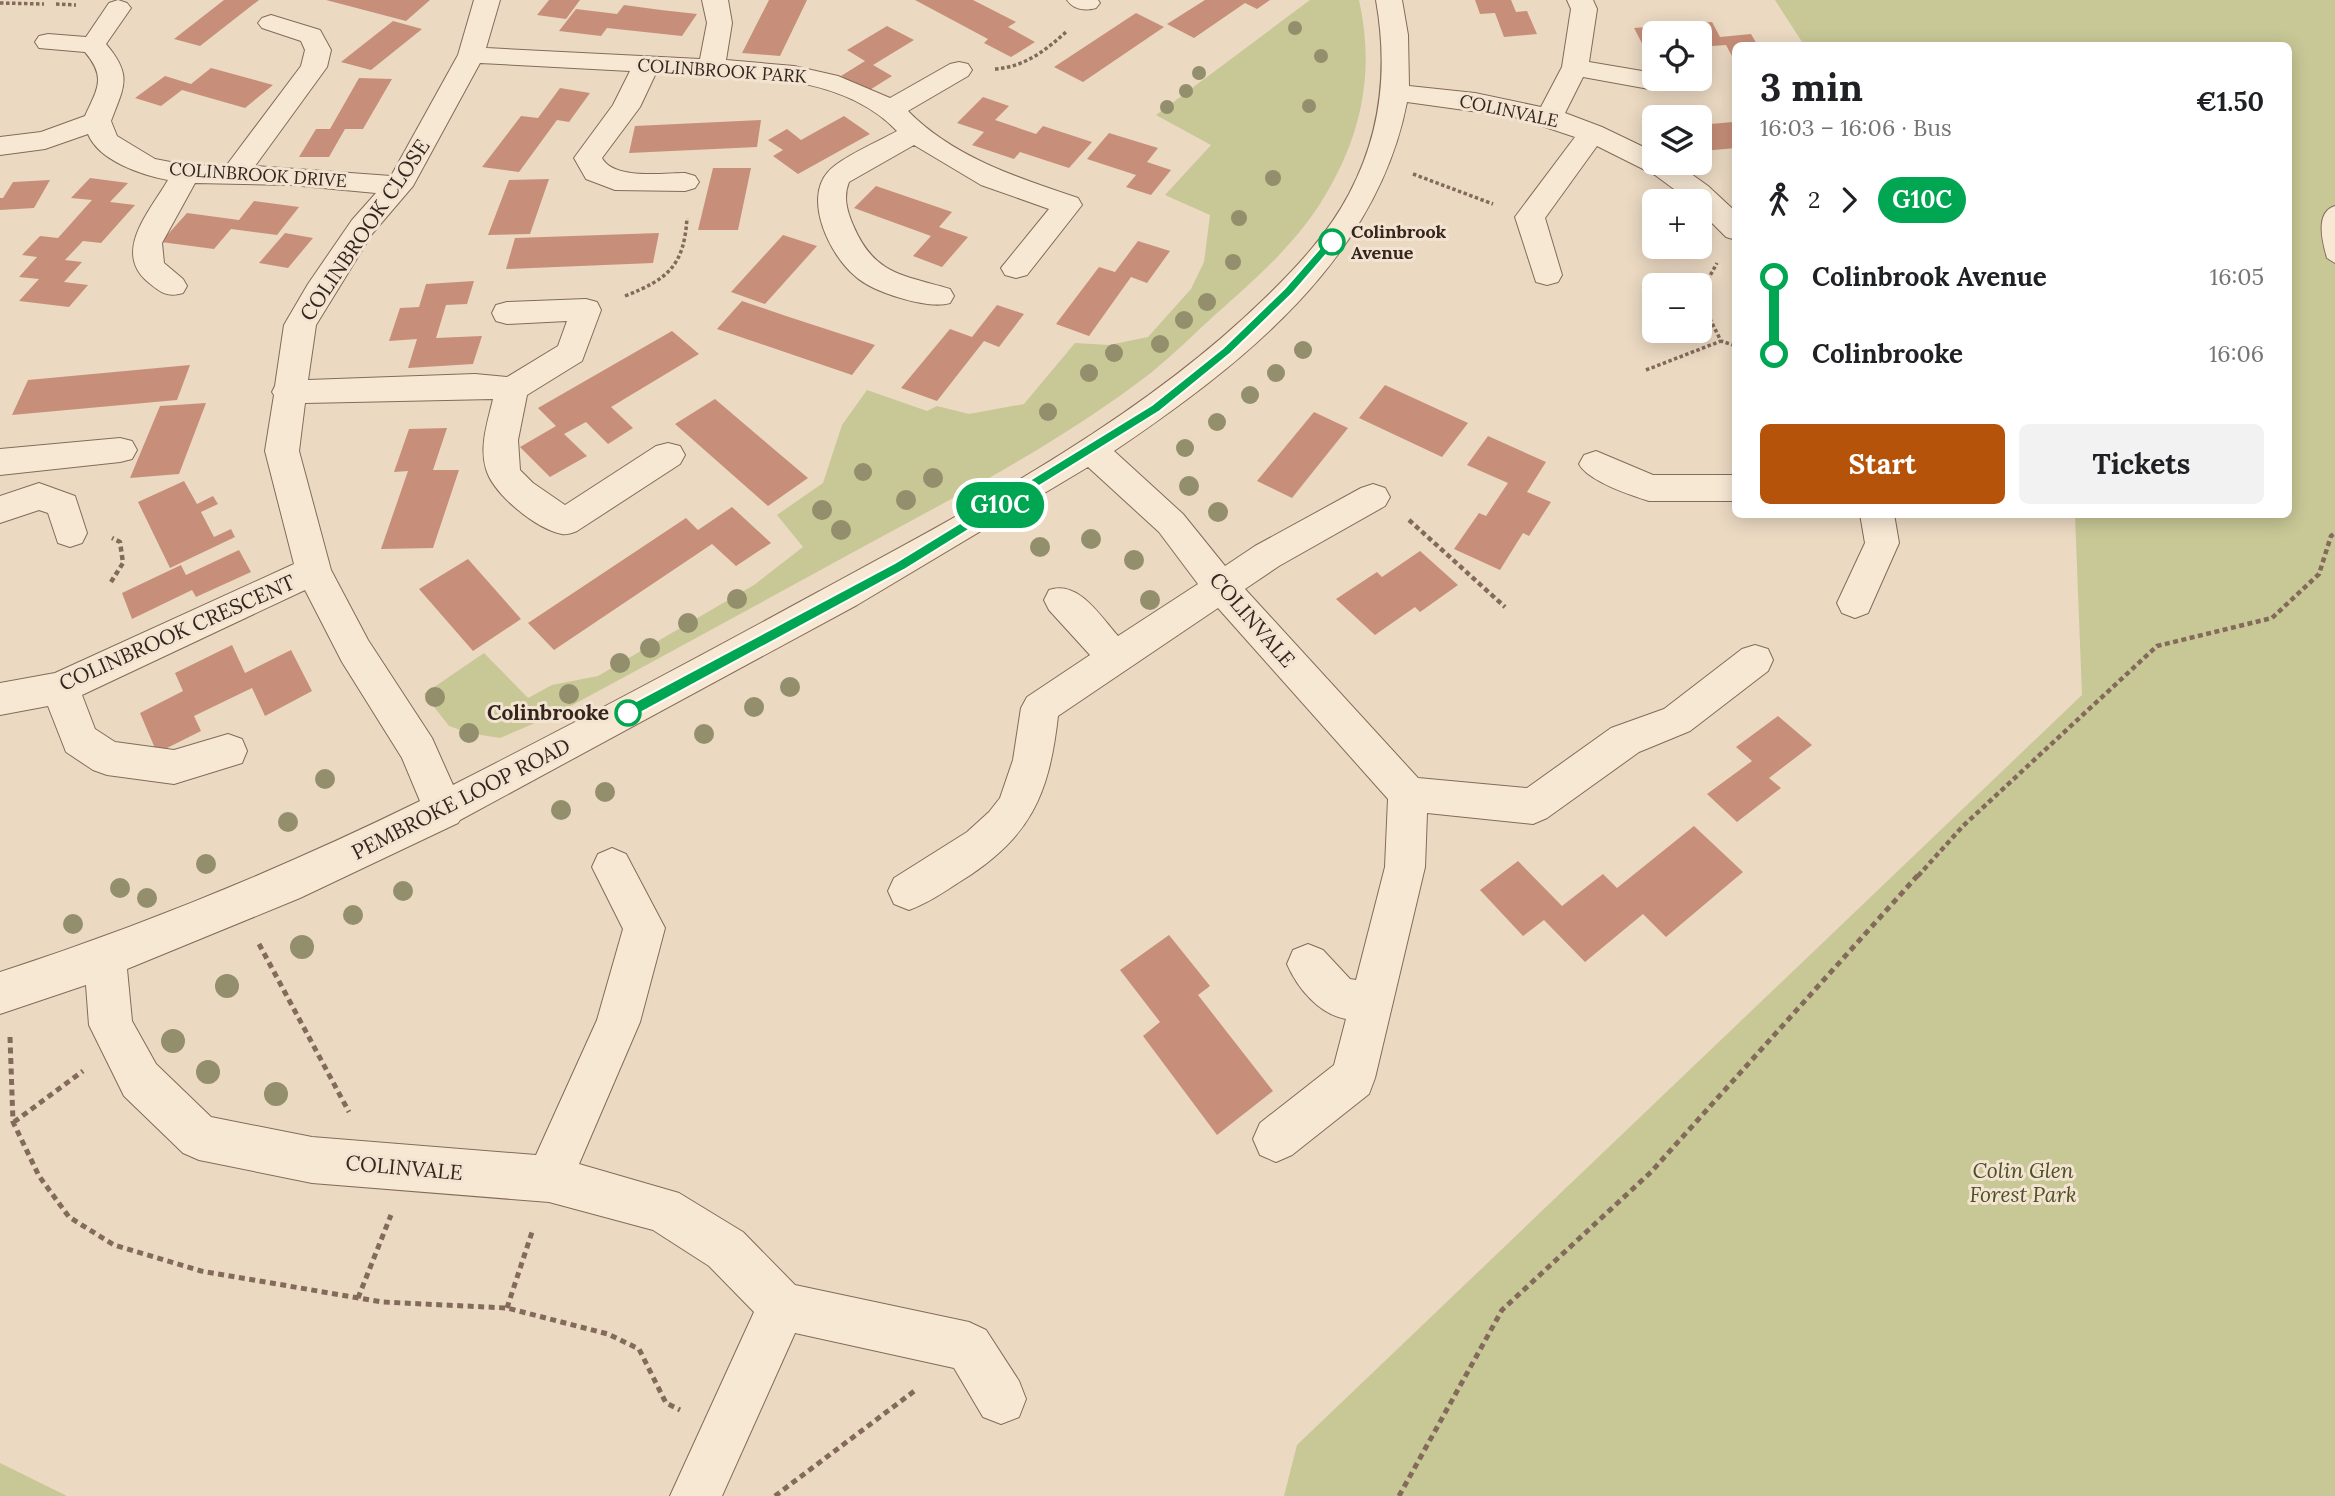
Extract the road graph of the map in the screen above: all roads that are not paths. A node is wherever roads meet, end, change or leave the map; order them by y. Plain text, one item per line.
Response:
1 (487, 0) edge
2 (715, 0) edge
3 (1389, 0) edge
4 (1580, 0) edge
5 (118, 8) dead end
6 (271, 23) dead end
7 (48, 43) dead end
8 (93, 45) junction
9 (471, 55) junction
10 (646, 65) junction
11 (1575, 66) junction
12 (712, 68) junction
13 (959, 70) road end
14 (1642, 80) edge
15 (1398, 93) junction
16 (891, 109) junction
17 (1549, 117) junction
18 (97, 121) junction
19 (914, 133) junction
20 (1592, 133) junction
21 (0, 146) edge
22 (1642, 157) edge
23 (235, 173) junction
24 (186, 174) junction
25 (1674, 175) edge
26 (685, 182) road end
27 (399, 186) junction
28 (2335, 211) edge
29 (1732, 226) edge
30 (2335, 258) edge
31 (1016, 268) dead end
32 (1547, 275) dead end
33 (173, 286) dead end
34 (939, 296) dead end
35 (507, 313) dead end
36 (512, 389) junction
37 (288, 392) junction
38 (120, 450) dead end
39 (1091, 450) junction
40 (668, 455) dead end
41 (61, 457) junction
42 (0, 462) edge
43 (1596, 464) dead end
44 (1732, 488) edge
45 (39, 496) junction
46 (1373, 497) road end
47 (0, 510) edge
48 (1878, 518) edge
49 (70, 533) dead end
50 (313, 571) junction
51 (1221, 587) junction
52 (1062, 600) dead end
53 (1855, 603) dead end
54 (1115, 657) junction
55 (1755, 660) dead end
56 (60, 688) junction
57 (0, 699) edge
58 (228, 751) dead end
59 (1408, 794) junction
60 (444, 811) junction
61 (612, 867) dead end
62 (909, 891) dead end
63 (105, 958) junction
64 (1308, 964) dead end
65 (4, 992) edge
66 (1372, 1004) junction
67 (1276, 1139) dead end
68 (550, 1179) junction
69 (782, 1306) junction
70 (1002, 1399) dead end
71 (696, 1496) edge

1 - 9 street, COLINBROOK CLOSE
2 - 12 street
3 - 15 street, PEMBROKE LOOP ROAD
4 - 11 street
5 - 8 street
6 - 23 street
7 - 8 street
8 - 18 street
9 - 10 street, COLINBROOK PARK
9 - 27 street, COLINBROOK CLOSE
10 - 12 street, COLINBROOK PARK
10 - 26 street
11 - 14 street
11 - 17 street
12 - 16 street, COLINBROOK PARK
13 - 16 street
15 - 17 street, COLINVALE
15 - 39 street, PEMBROKE LOOP ROAD
16 - 19 street, COLINBROOK PARK
17 - 20 street, COLINVALE
18 - 21 street
18 - 24 street, COLINBROOK DRIVE
19 - 31 street, COLINBROOK PARK
19 - 34 street
20 - 22 street, COLINVALE
20 - 32 street
23 - 24 street, COLINBROOK DRIVE
23 - 27 street, COLINBROOK DRIVE
24 - 33 street
25 - 29 street, COLINVALE
27 - 37 street, COLINBROOK CLOSE
28 - 30 lane
35 - 36 street
36 - 37 street
36 - 40 street
37 - 50 street, COLINBROOK CLOSE
38 - 41 street
39 - 51 street, COLINVALE
39 - 60 street, PEMBROKE LOOP ROAD
41 - 42 street
41 - 45 street
43 - 44 street
45 - 47 street
45 - 49 street
46 - 51 street
48 - 53 street
50 - 56 street, COLINBROOK CRESCENT
50 - 60 street, COLINBROOK CLOSE
51 - 54 street
51 - 59 street, COLINVALE
52 - 54 street
54 - 62 street
55 - 59 street
56 - 57 street, COLINBROOK CRESCENT
56 - 58 street
59 - 66 street
60 - 63 street, PEMBROKE LOOP ROAD
61 - 68 street
63 - 65 street, PEMBROKE LOOP ROAD
63 - 68 street, COLINVALE
64 - 66 street
66 - 67 street
68 - 69 street, COLINVALE
69 - 70 street
69 - 71 street

